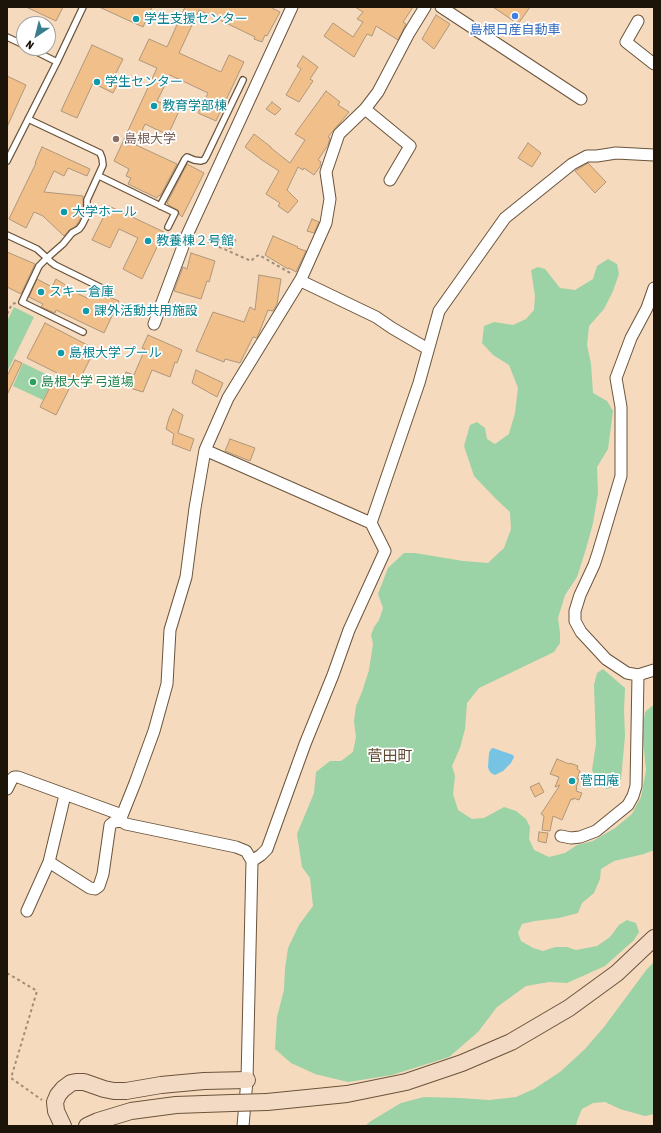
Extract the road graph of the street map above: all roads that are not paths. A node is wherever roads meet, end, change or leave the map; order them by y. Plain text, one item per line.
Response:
1 (83, 7) edge
2 (292, 7) edge
3 (425, 7) edge
4 (442, 7) edge
5 (638, 21) dead end
6 (45, 56) edge
7 (57, 62) junction
8 (654, 64) edge
9 (242, 80) dead end
10 (581, 99) dead end
11 (365, 110) junction
12 (28, 119) junction
13 (654, 155) edge
14 (7, 161) edge
15 (99, 176) junction
16 (390, 180) dead end
17 (160, 206) junction
18 (168, 227) dead end
19 (7, 235) edge
20 (47, 258) junction
21 (301, 280) junction
22 (654, 288) edge
23 (108, 291) dead end
24 (154, 324) dead end
25 (83, 332) dead end
26 (428, 349) junction
27 (205, 450) junction
28 (371, 523) junction
29 (654, 670) edge
30 (638, 675) junction
31 (7, 789) edge
32 (65, 795) junction
33 (121, 818) junction
34 (561, 836) dead end
35 (252, 861) junction
36 (49, 862) junction
37 (27, 911) dead end
38 (654, 938) edge
39 (247, 1080) junction
40 (63, 1126) edge
41 (87, 1126) edge
42 (243, 1126) edge

1 - 7 lane
2 - 24 street
3 - 11 street
4 - 10 street
5 - 8 street
6 - 7 lane
7 - 12 lane
9 - 17 lane
11 - 16 street
11 - 21 street
12 - 14 lane
12 - 15 lane
13 - 26 street
15 - 17 lane
15 - 20 lane
17 - 18 lane
19 - 20 lane
20 - 23 lane
20 - 25 lane
21 - 26 street
21 - 27 street
22 - 30 street
26 - 28 street
27 - 28 street
27 - 33 street
28 - 35 street
29 - 30 street
30 - 34 street
31 - 32 street
32 - 33 street
32 - 36 street
33 - 35 street
33 - 36 street
35 - 39 street
36 - 37 street
38 - 41 street, bridge
39 - 40 street
39 - 42 street

